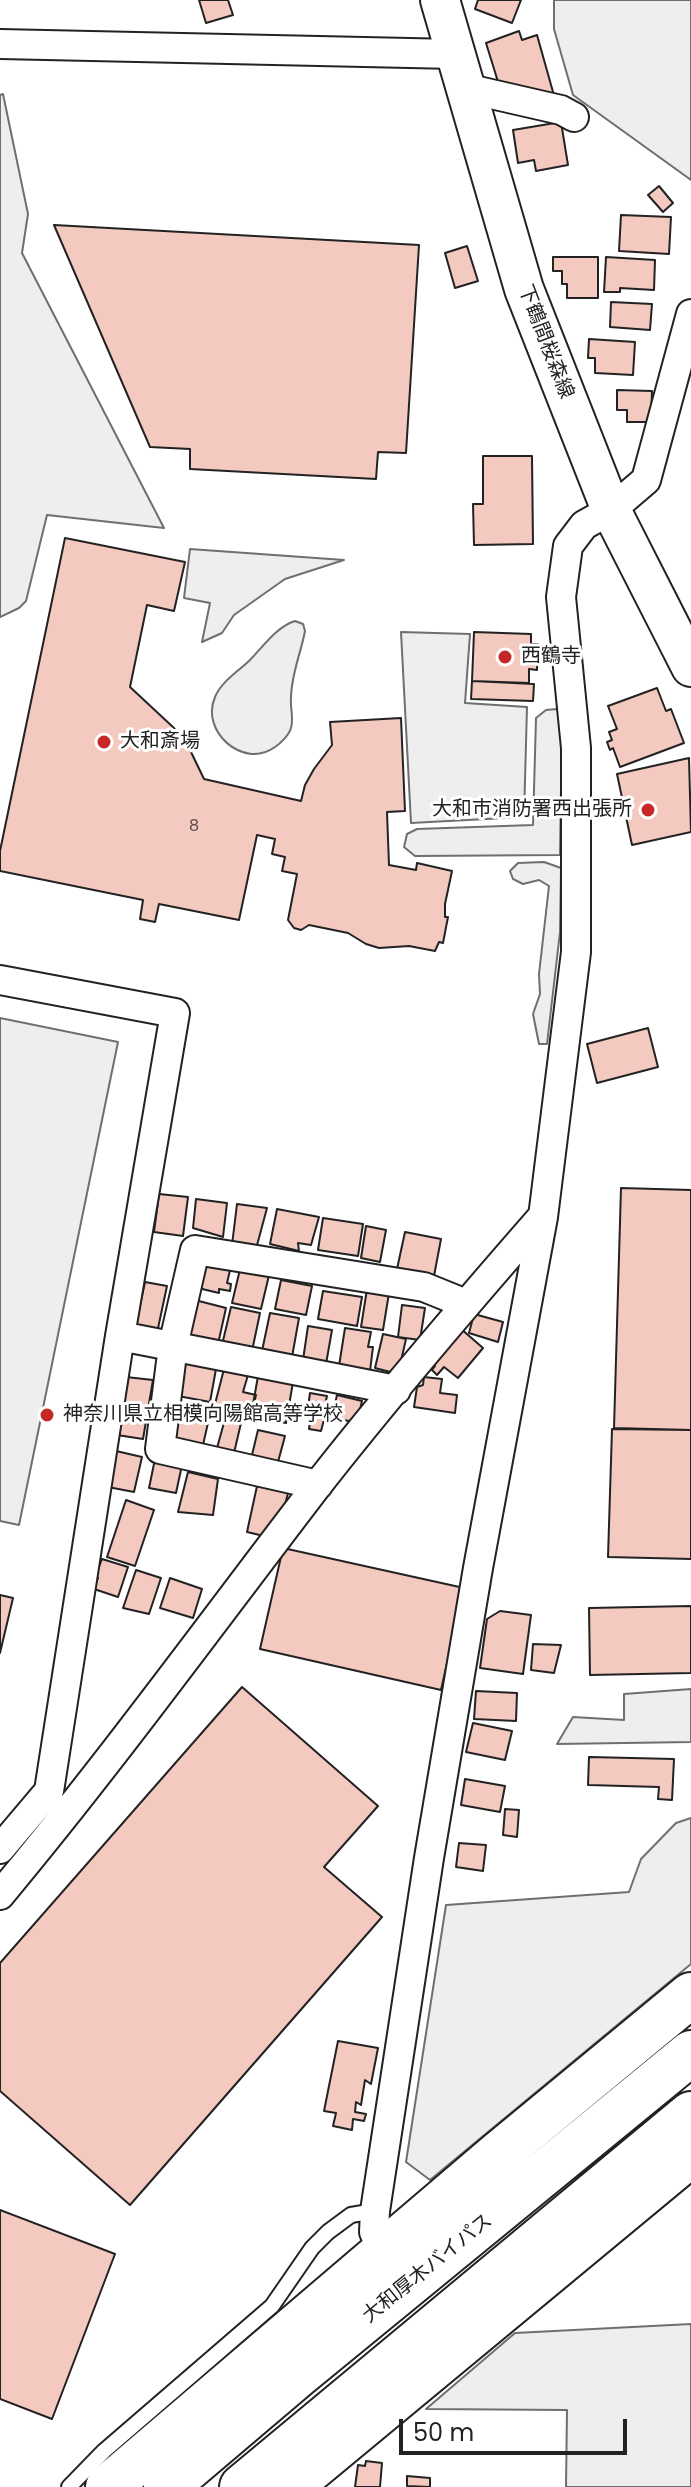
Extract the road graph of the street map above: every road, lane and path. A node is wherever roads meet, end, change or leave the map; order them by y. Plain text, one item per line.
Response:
1 (440, 0) edge
2 (0, 44) edge
3 (460, 71) junction
4 (574, 117) dead end
5 (691, 314) edge
6 (611, 510) junction
7 (691, 667) edge
8 (0, 980) edge
9 (543, 1217) junction
10 (466, 1304) junction
11 (120, 1336) junction
12 (173, 1346) junction
13 (396, 1390) junction
14 (318, 1485) junction
15 (0, 1849) edge
16 (0, 1895) edge
17 (691, 1995) edge
18 (691, 2053) edge
19 (691, 2114) edge
20 (691, 2154) edge
21 (379, 2231) junction
22 (69, 2487) edge
23 (108, 2487) edge
24 (166, 2487) edge
25 (242, 2487) edge
26 (289, 2487) edge

1 - 3 street, 下鶴間桜森線
2 - 3 street
3 - 4 street
3 - 6 street, 下鶴間桜森線
5 - 6 street
6 - 7 street, 下鶴間桜森線
6 - 9 street
8 - 11 street
9 - 10 street
9 - 21 street
10 - 12 street
10 - 13 street
11 - 12 street
11 - 15 street
12 - 13 street
12 - 14 street
13 - 14 street
14 - 16 street
17 - 21 highway
18 - 24 highway, 大和厚木バイパス
19 - 25 highway
20 - 26 highway
21 - 22 lane
21 - 23 highway

